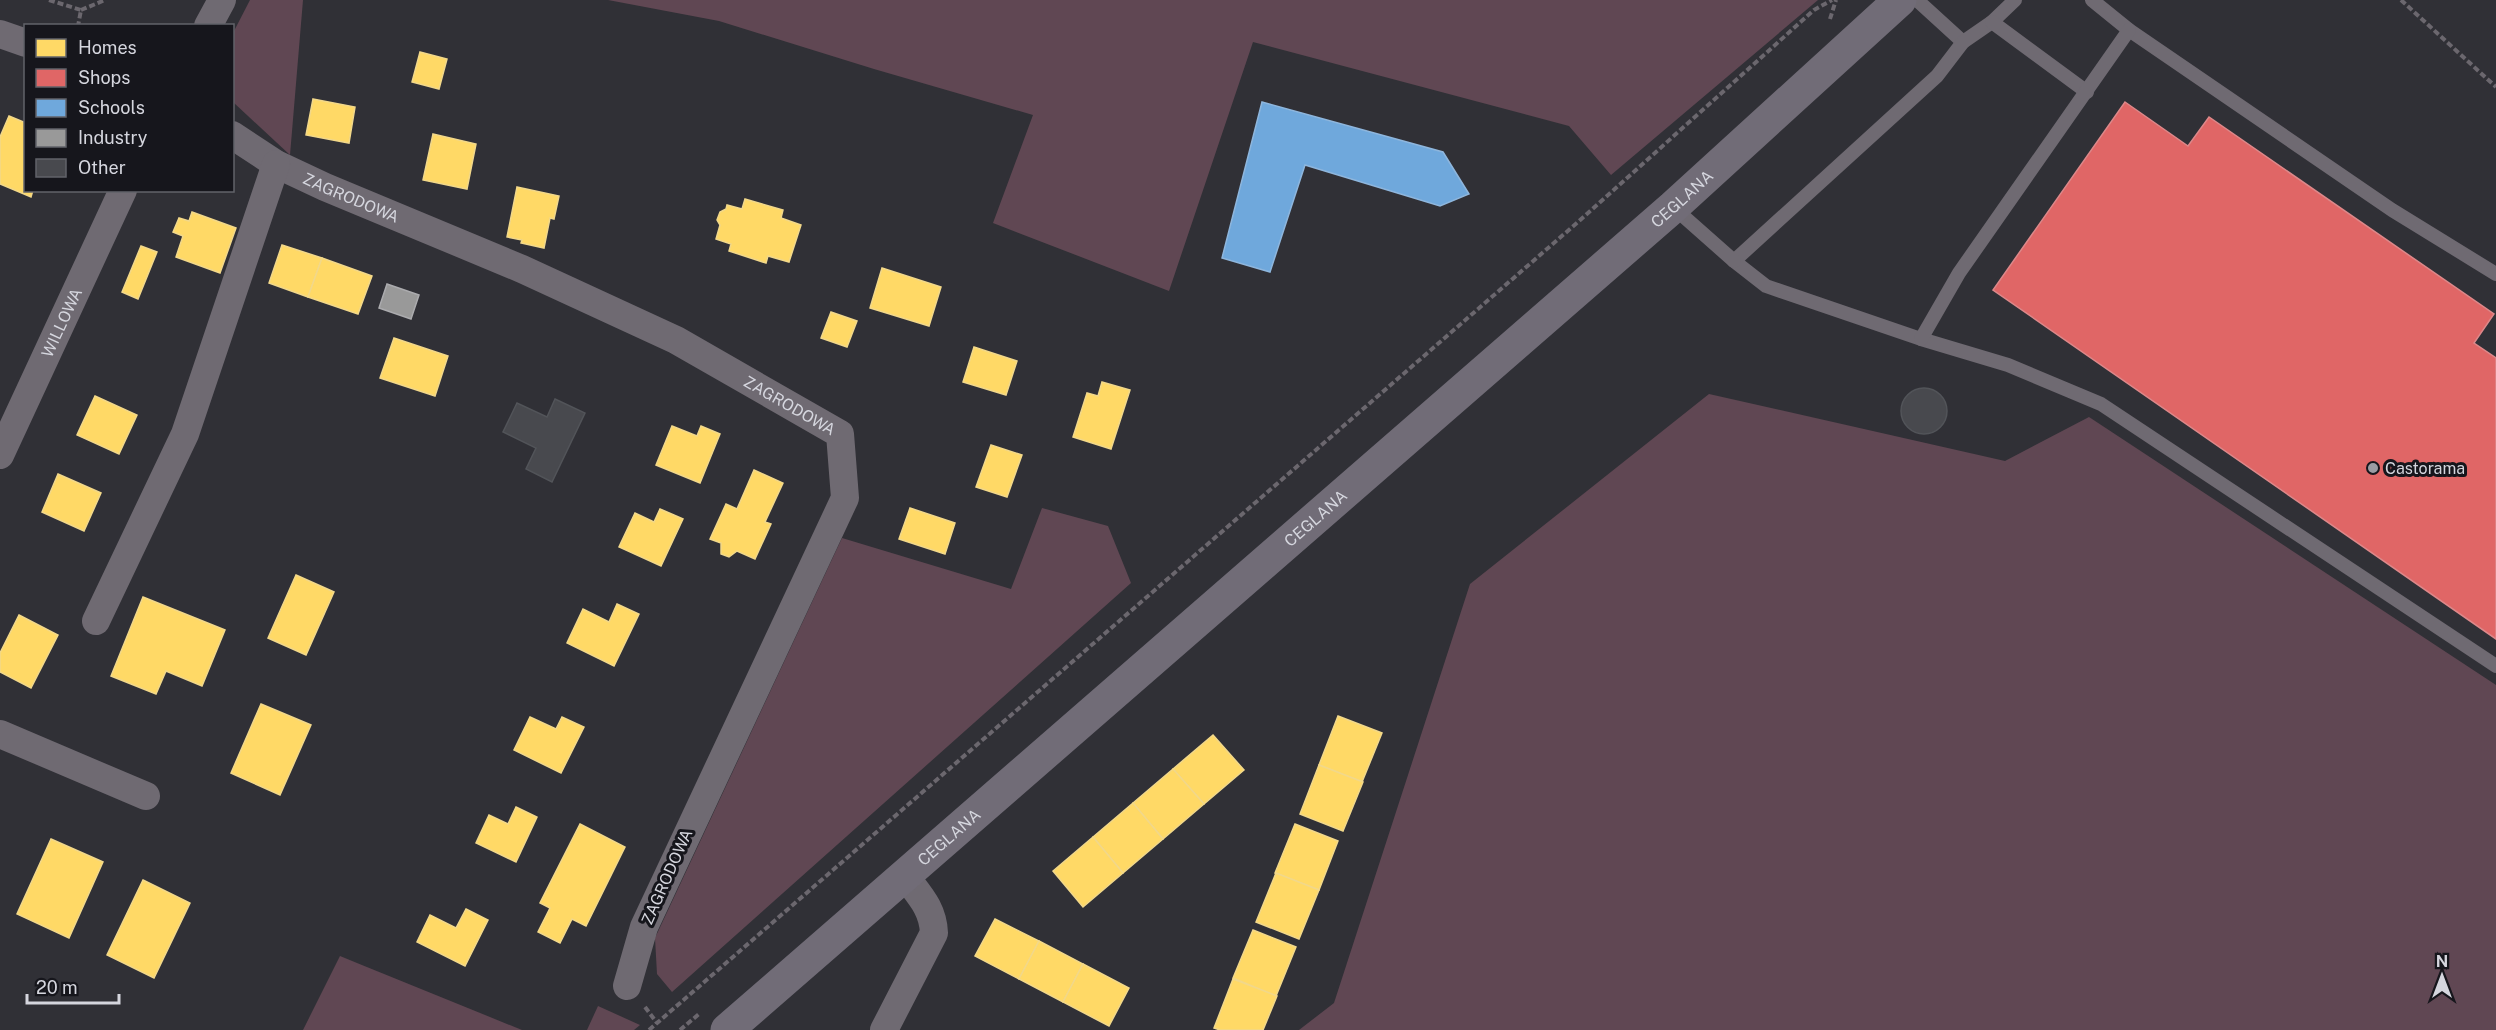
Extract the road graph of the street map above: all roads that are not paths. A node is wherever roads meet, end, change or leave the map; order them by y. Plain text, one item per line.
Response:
1 (222, 0) edge
2 (1900, 0) edge
3 (1917, 0) edge
4 (2015, 0) edge
5 (2092, 0) edge
6 (1992, 22) junction
7 (209, 24) edge
8 (2129, 30) junction
9 (0, 34) edge
10 (24, 42) edge
11 (1963, 42) junction
12 (2087, 92) junction
13 (234, 136) edge
14 (276, 165) junction
15 (122, 192) edge
16 (1673, 207) junction
17 (1734, 261) junction
18 (2496, 274) edge
19 (1921, 339) junction
20 (0, 455) edge
21 (96, 621) dead end
22 (2496, 666) edge
23 (0, 734) edge
24 (146, 796) dead end
25 (905, 876) junction
26 (627, 986) dead end
27 (727, 1030) edge
28 (884, 1030) edge

1 - 7 street
2 - 16 street, CEGLANA
3 - 11 lane
4 - 6 lane
5 - 8 lane
6 - 11 lane
6 - 12 lane
8 - 12 lane
8 - 18 lane
9 - 10 street
11 - 17 lane
12 - 19 lane
13 - 14 street, ZAGRODOWA
14 - 21 street
14 - 26 street, ZAGRODOWA
15 - 20 street, WILLOWA
16 - 17 lane
16 - 25 street, CEGLANA
17 - 19 lane
19 - 22 lane
23 - 24 street
25 - 27 street, CEGLANA
25 - 28 street

